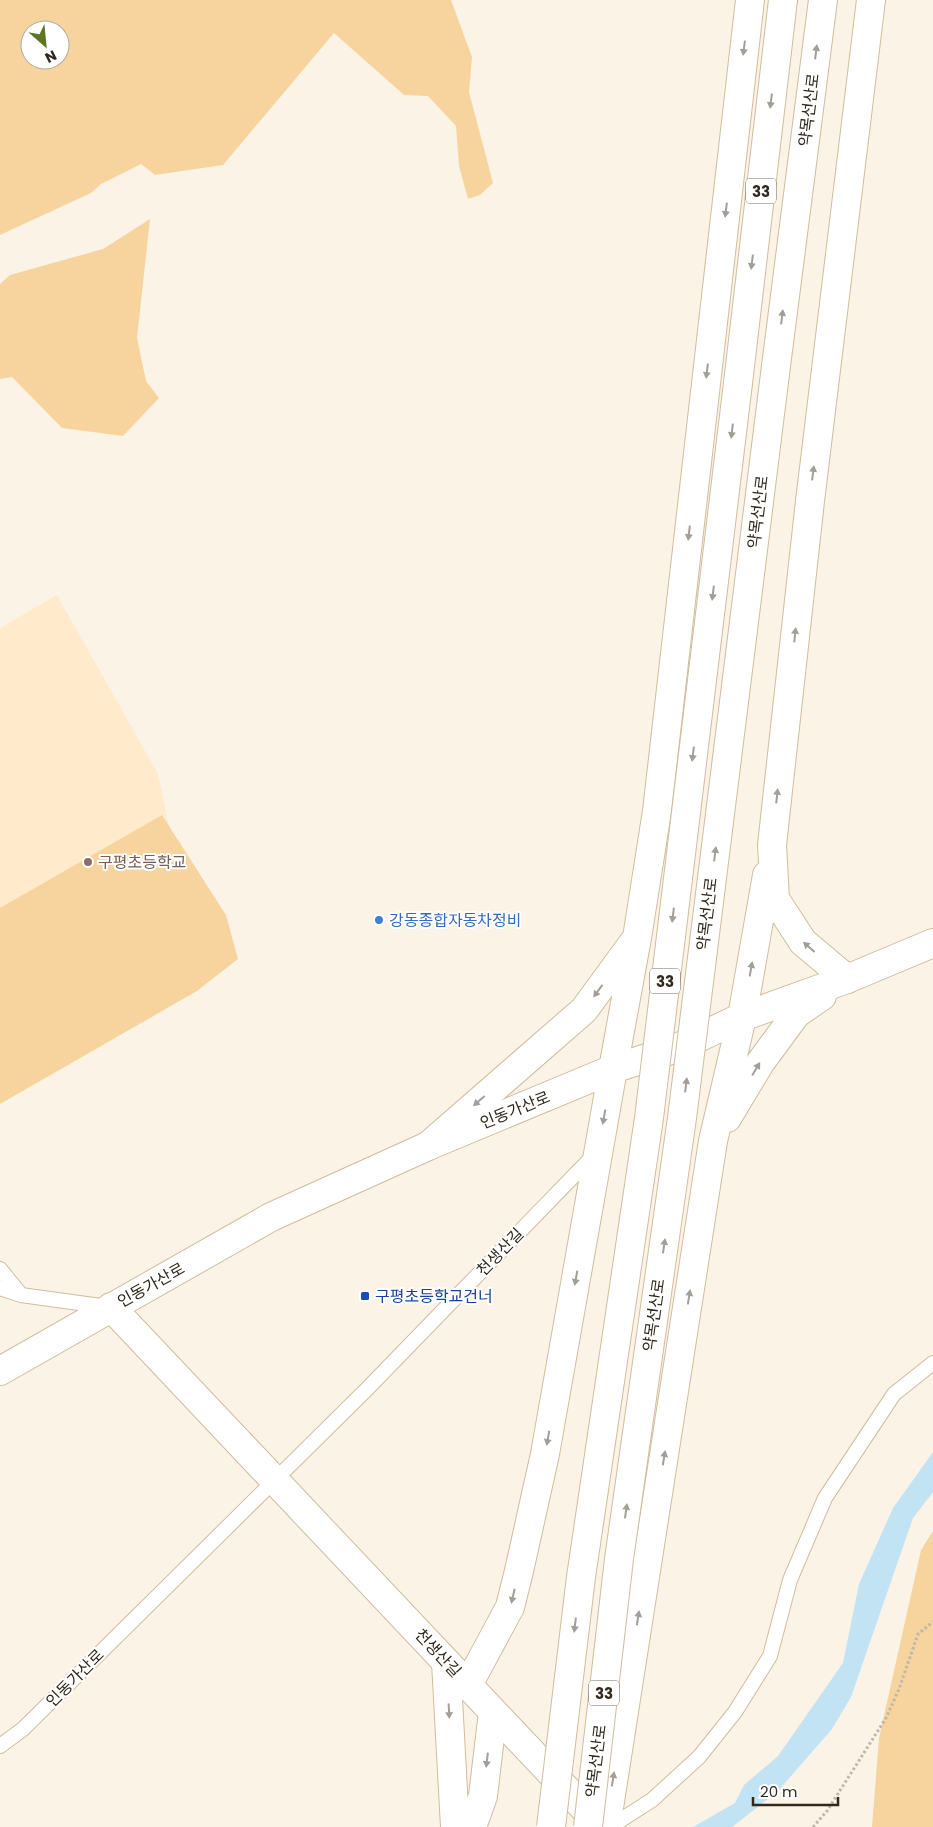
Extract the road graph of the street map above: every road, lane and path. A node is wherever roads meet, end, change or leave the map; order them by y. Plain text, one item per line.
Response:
1 (750, 0) edge
2 (783, 0) edge
3 (823, 0) edge
4 (871, 0) edge
5 (772, 846) junction
6 (637, 938) junction
7 (933, 943) edge
8 (846, 979) junction
9 (742, 1017) junction
10 (613, 1070) junction
11 (713, 1141) junction
12 (428, 1146) junction
13 (598, 1150) junction
14 (0, 1269) edge
15 (0, 1288) edge
16 (21, 1295) junction
17 (111, 1307) junction
18 (933, 1363) edge
19 (0, 1371) edge
20 (274, 1479) junction
21 (933, 1622) edge
22 (446, 1662) junction
23 (468, 1685) junction
24 (493, 1712) junction
25 (0, 1746) edge
26 (455, 1827) edge
27 (472, 1827) edge
28 (551, 1827) edge
29 (588, 1827) edge
30 (602, 1827) edge
31 (606, 1827) edge
32 (610, 1827) edge
33 (814, 1827) edge

1 -> 6 main road
2 -> 28 main road, 약목선산로 / 33, bridge
29 -> 3 main road, 약목선산로 / 33, bridge
5 -> 4 main road
8 -> 5 main road
9 -> 5 main road
6 - 10 main road
6 -> 12 main road
7 - 8 main road, 인동가산로
8 - 9 main road, 인동가산로
11 -> 8 main road
9 - 10 main road, 인동가산로
9 - 11 main road
10 - 12 main road, 인동가산로
10 -> 13 main road
31 -> 11 main road
12 - 17 main road, 인동가산로
13 - 20 lane, 천생산길
13 -> 23 main road
14 - 16 lane
15 - 16 lane, 인동가산로
16 - 17 lane, 인동가산로
17 - 19 main road, 인동가산로
17 - 20 main road, 천생산길
18 - 32 lane
20 - 22 main road, 천생산길
20 - 25 lane, 인동가산로
21 - 33 path
22 - 23 main road, 천생산길
22 -> 26 main road
23 - 24 main road, 천생산길
24 -> 27 main road
24 - 30 main road, 천생산길

